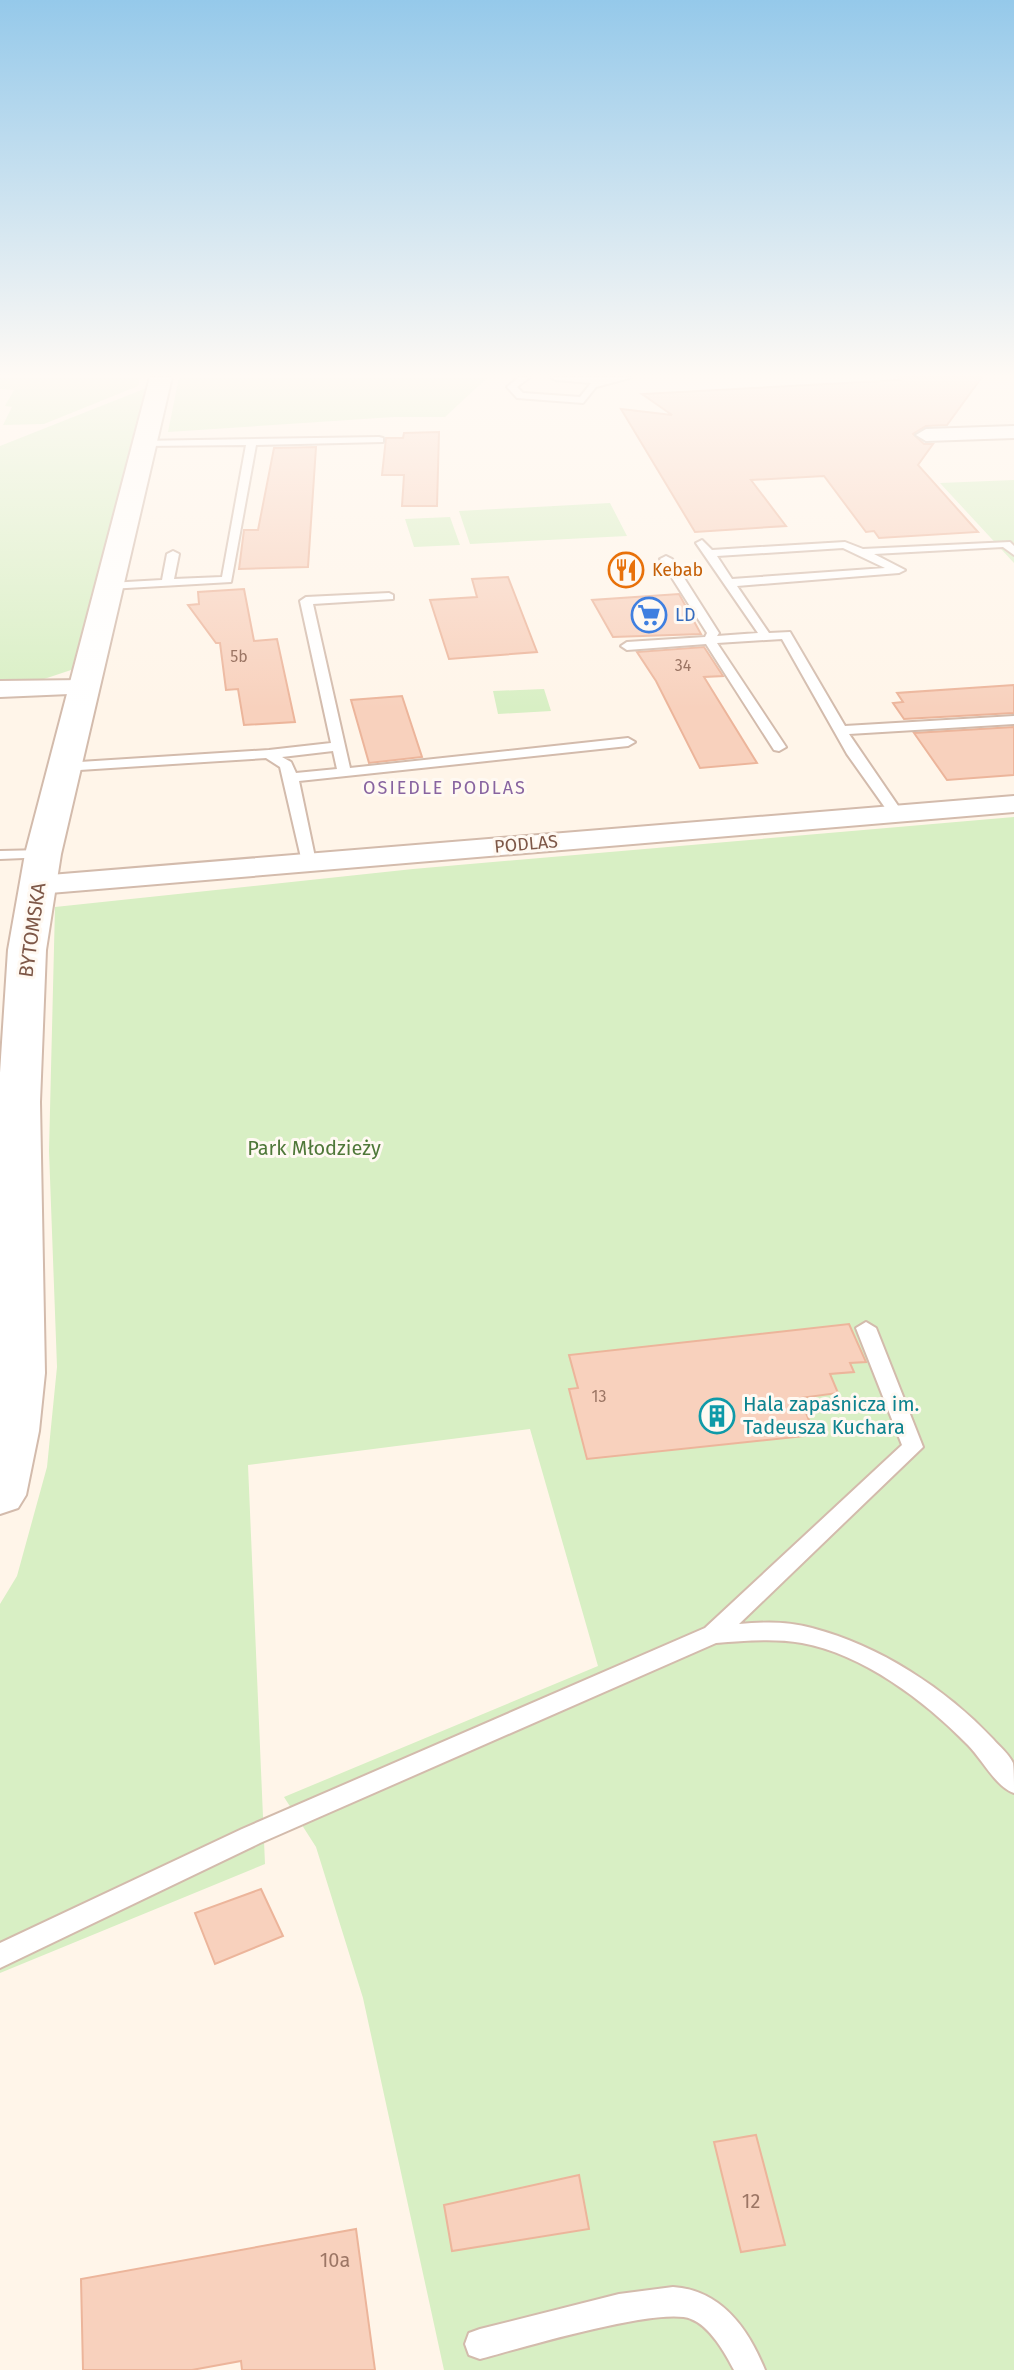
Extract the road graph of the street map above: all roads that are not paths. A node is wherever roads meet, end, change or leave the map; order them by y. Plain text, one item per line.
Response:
1 (132, 488) edge
2 (244, 488) edge
3 (865, 552) junction
4 (1014, 552) edge
5 (173, 554) dead end
6 (666, 559) dead end
7 (167, 583) junction
8 (727, 583) junction
9 (109, 586) junction
10 (389, 597) dead end
11 (765, 635) junction
12 (709, 640) junction
13 (627, 646) dead end
14 (84, 688) junction
15 (0, 689) edge
16 (1014, 720) edge
17 (843, 730) junction
18 (628, 742) dead end
19 (339, 746) junction
20 (779, 747) dead end
21 (269, 754) junction
22 (64, 767) junction
23 (344, 771) junction
24 (291, 778) junction
25 (1014, 804) edge
26 (896, 813) junction
27 (0, 855) edge
28 (309, 862) junction
29 (40, 870) junction
30 (9, 1102) edge
31 (866, 1328) dead end
32 (10, 1372) edge
33 (0, 1495) edge
34 (713, 1634) junction
35 (1014, 1783) edge
36 (0, 1956) edge
37 (480, 2344) dead end
38 (750, 2370) edge

1 - 9 street, BYTOMSKA
2 - 7 lane
3 - 4 lane
3 - 8 lane
3 - 8 lane
5 - 7 lane
6 - 12 lane
7 - 9 lane
8 - 11 lane
9 - 14 street, BYTOMSKA
10 - 19 lane
11 - 12 lane
11 - 17 lane
12 - 13 lane
12 - 20 lane
14 - 15 street
14 - 22 street, BYTOMSKA
16 - 17 lane
17 - 26 lane
18 - 23 lane
19 - 21 lane
19 - 23 lane
21 - 22 lane
21 - 24 lane
22 - 29 street, BYTOMSKA
23 - 24 lane
24 - 28 lane
25 - 26 street, PODLAS
26 - 28 street, PODLAS
27 - 29 lane
28 - 29 street, PODLAS
29 - 30 street, BYTOMSKA
30 - 32 street, BYTOMSKA
31 - 34 lane
32 - 33 street, BYTOMSKA
34 - 35 lane
34 - 36 lane
37 - 38 lane

